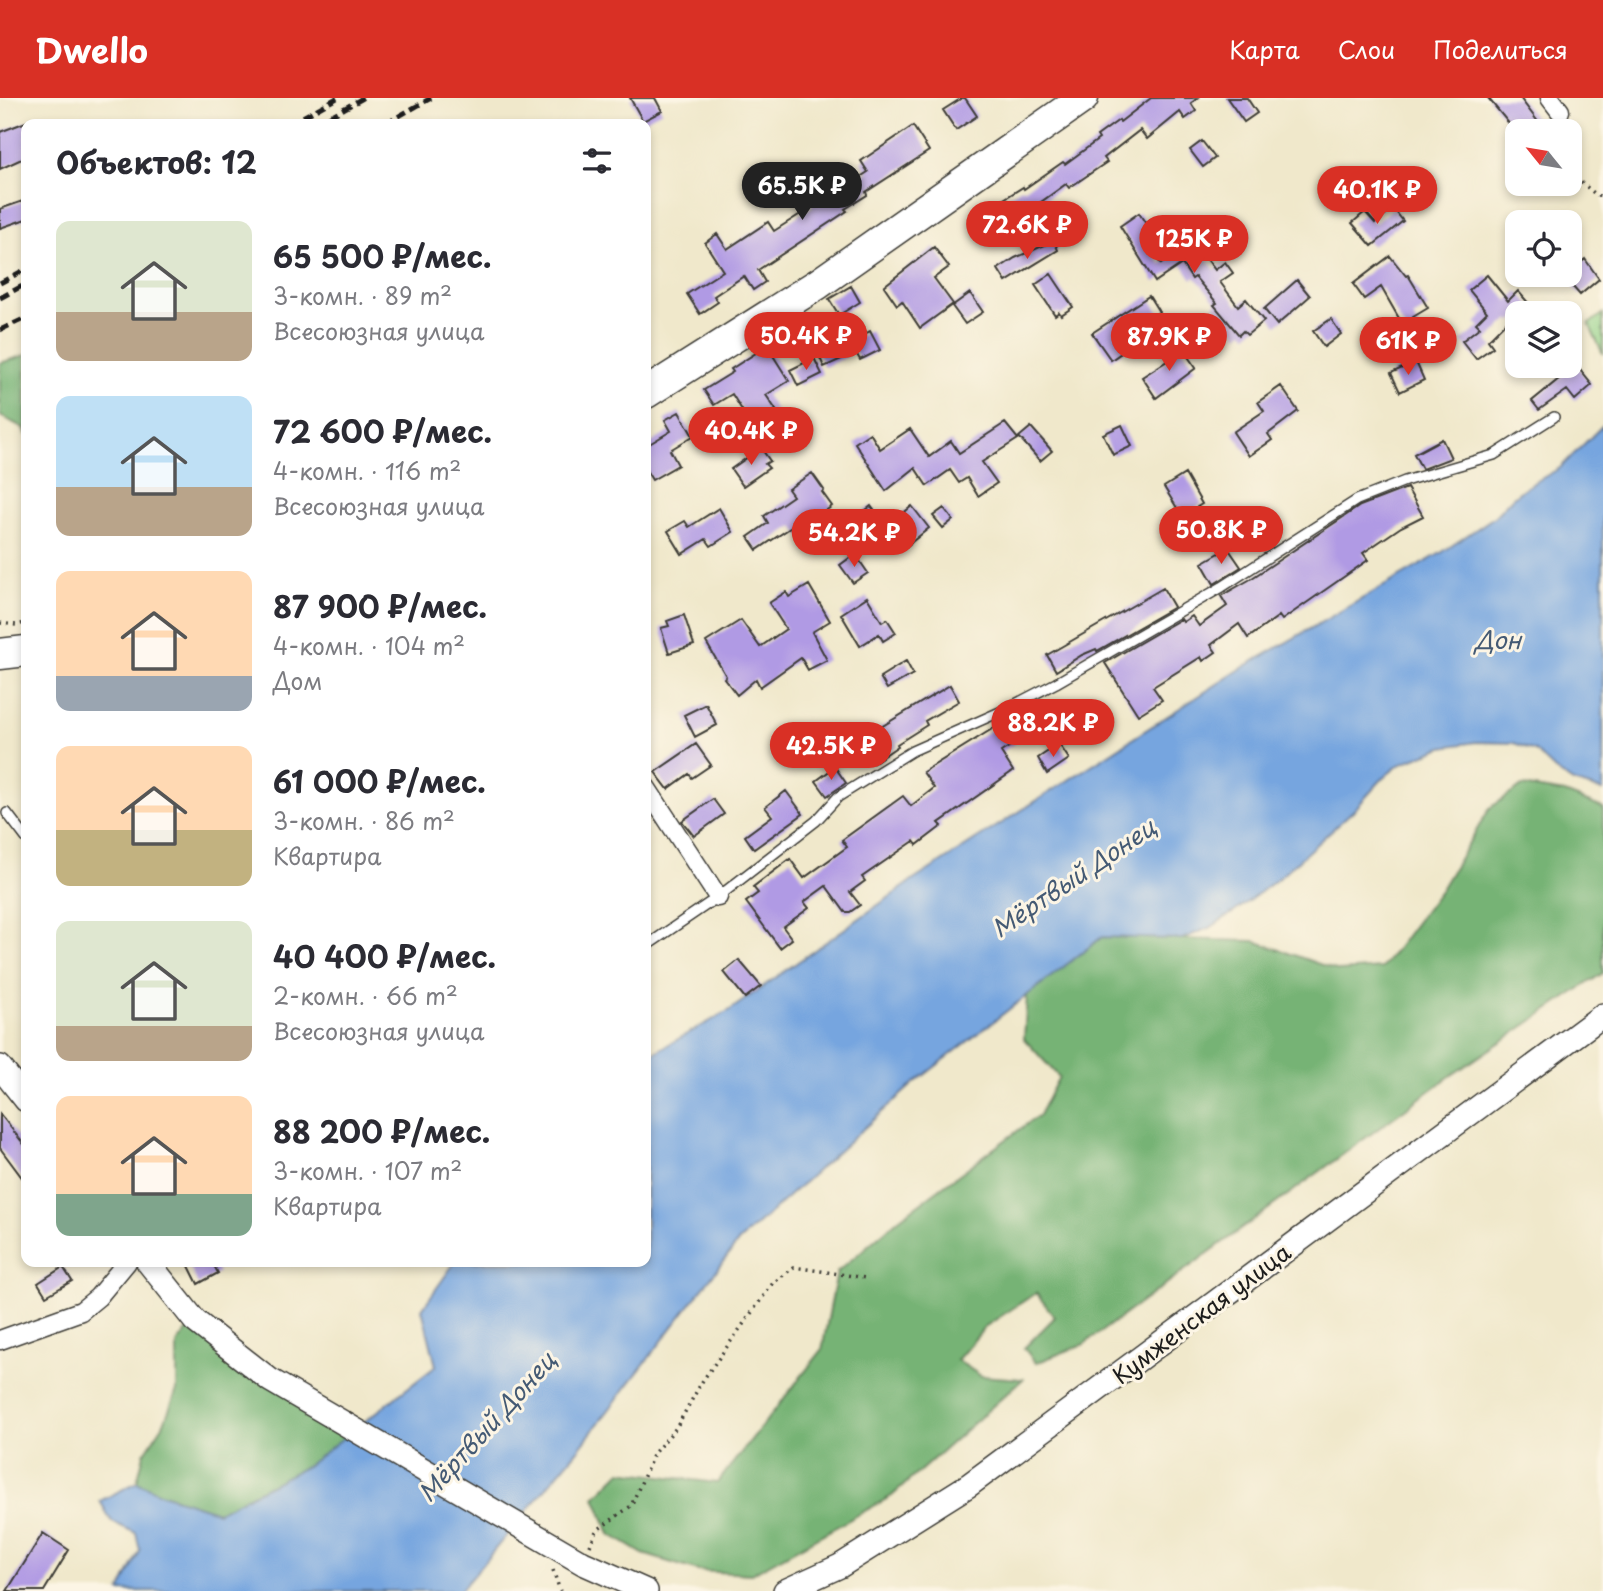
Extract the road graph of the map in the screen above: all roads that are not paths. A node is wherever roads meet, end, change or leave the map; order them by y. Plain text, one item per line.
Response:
1 (1077, 100) edge
2 (651, 390) edge
3 (1554, 417) dead end
4 (651, 795) edge
5 (7, 813) dead end
6 (21, 831) edge
7 (718, 897) junction
8 (651, 943) edge
9 (1603, 1015) edge
10 (0, 1067) edge
11 (21, 1094) edge
12 (123, 1267) edge
13 (152, 1267) edge
14 (0, 1340) edge
15 (646, 1591) edge
16 (785, 1591) edge

1 - 2 highway
3 - 7 lane
4 - 7 street
5 - 6 lane
7 - 8 lane
9 - 16 street, Кумженская улица
10 - 11 street
12 - 14 street
13 - 15 street

